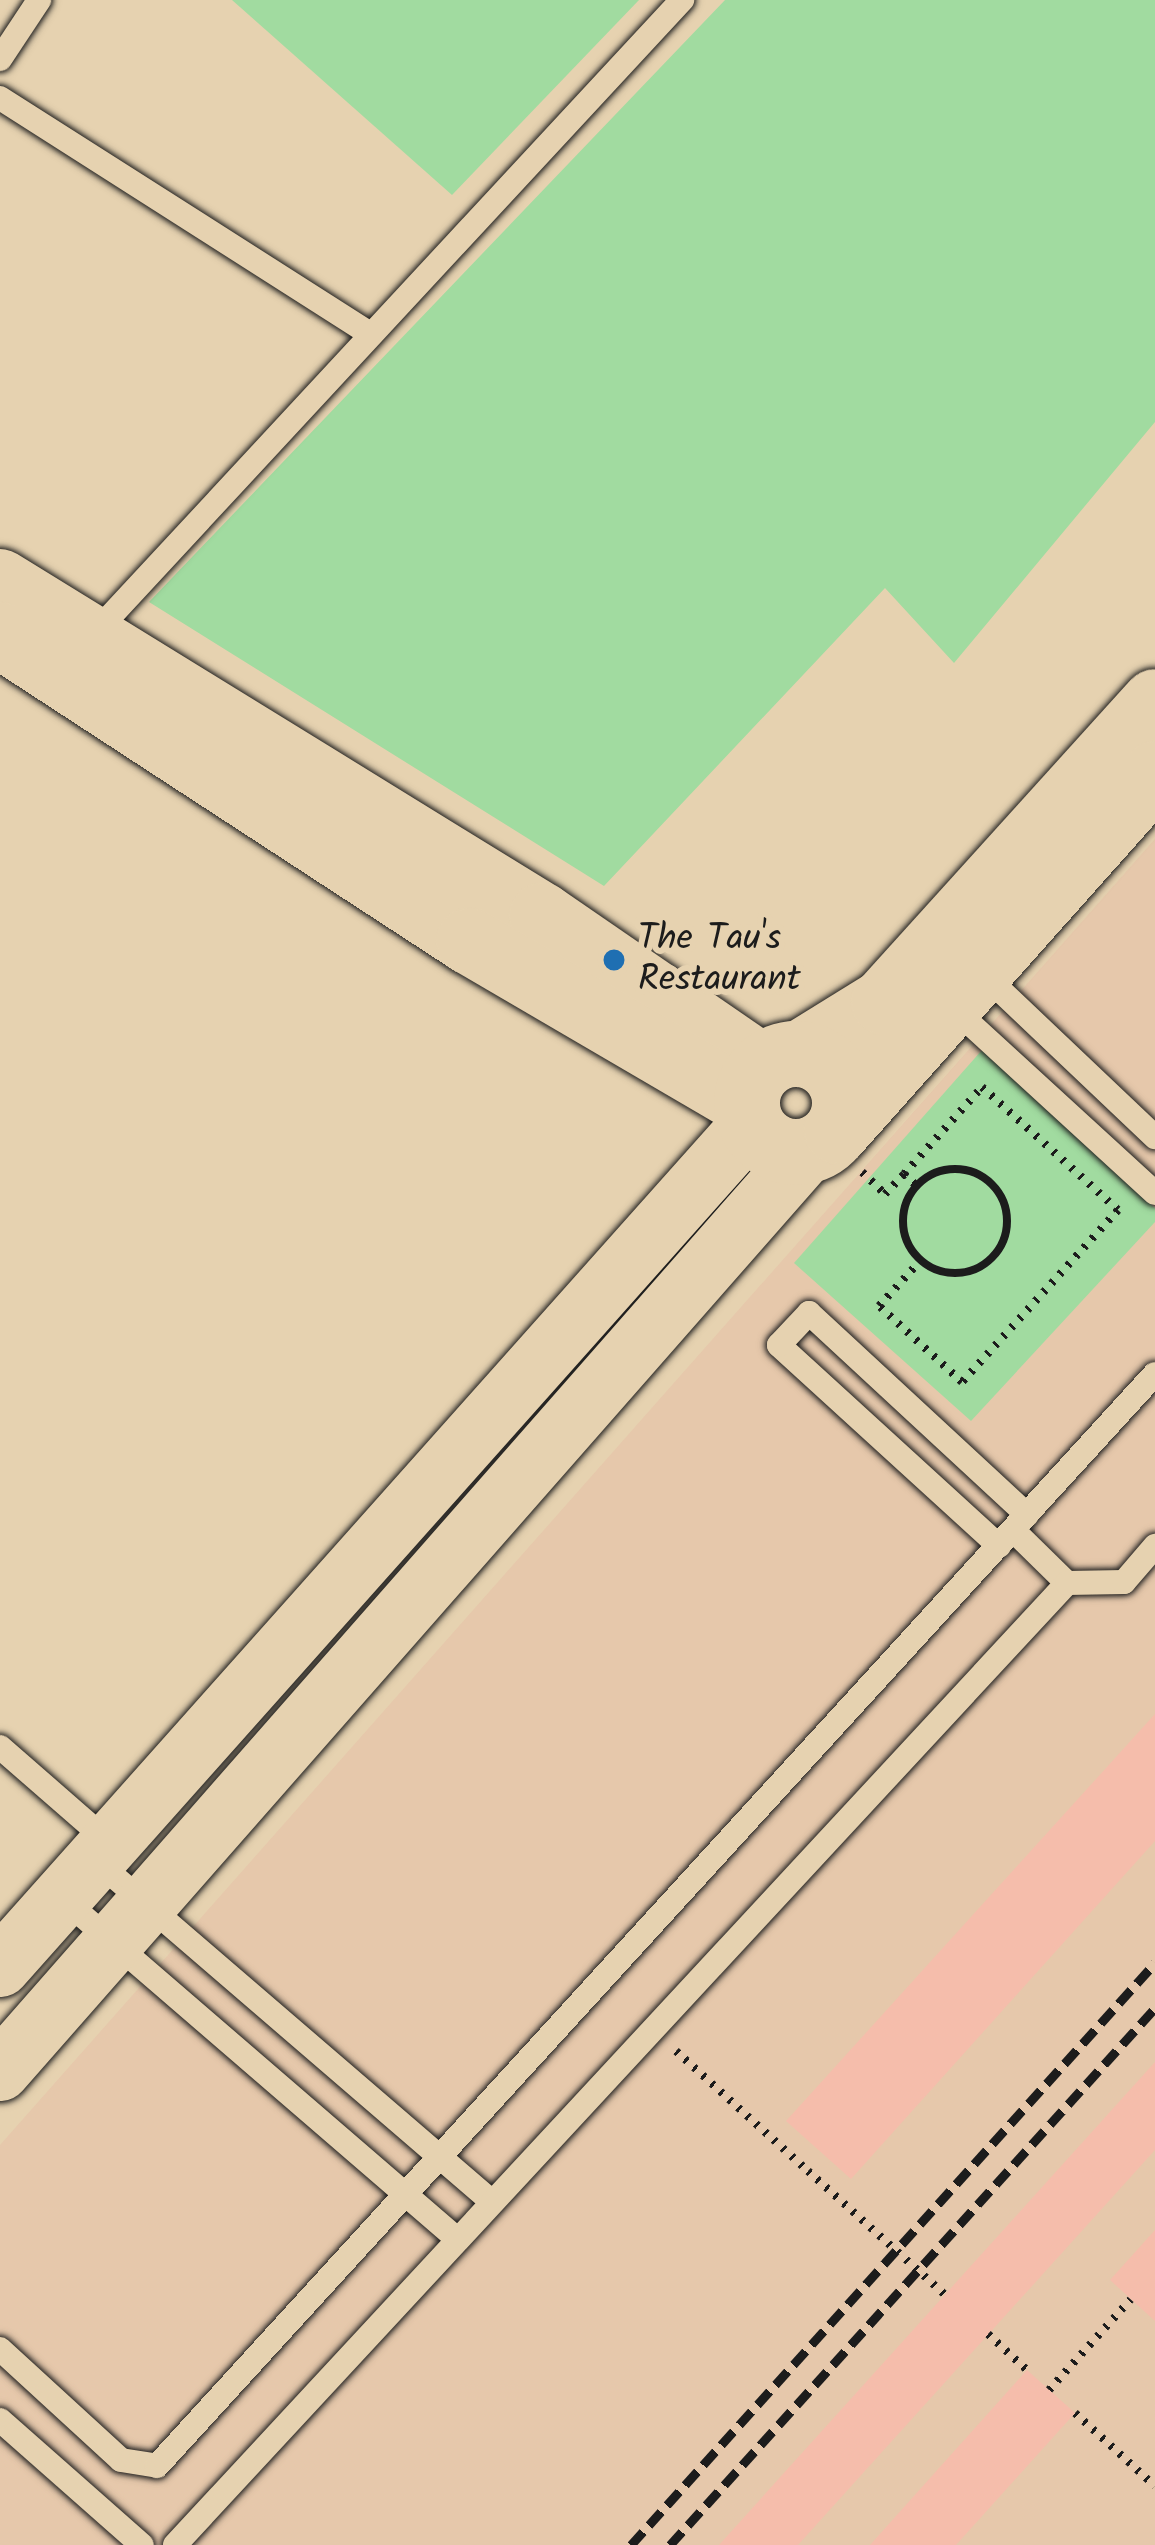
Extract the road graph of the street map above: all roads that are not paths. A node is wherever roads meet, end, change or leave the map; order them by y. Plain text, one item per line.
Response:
1 (39, 0) edge
2 (682, 0) edge
3 (0, 59) edge
4 (0, 98) edge
5 (368, 332) junction
6 (0, 581) edge
7 (0, 635) edge
8 (75, 656) junction
9 (1155, 702) edge
10 (1155, 774) edge
11 (964, 987) junction
12 (785, 1105) junction
13 (1155, 1137) edge
14 (1155, 1192) edge
15 (1155, 1374) edge
16 (1013, 1530) junction
17 (1155, 1546) edge
18 (1066, 1583) junction
19 (0, 1747) edge
20 (90, 1868) junction
21 (132, 1925) junction
22 (0, 1967) edge
23 (0, 2072) edge
24 (436, 2154) junction
25 (402, 2191) junction
26 (491, 2201) junction
27 (456, 2238) junction
28 (0, 2349) edge
29 (0, 2420) edge
30 (142, 2545) edge
31 (175, 2545) edge

1 - 3 lane
2 - 5 lane
4 - 5 lane
5 - 8 lane
6 - 8 main road
7 - 8 main road
8 - 12 main road
9 - 12 main road
10 - 11 main road
11 - 12 main road
11 - 13 lane
11 - 14 lane
12 - 20 street
12 - 21 street
15 - 16 lane
16 - 16 lane
16 - 18 lane
16 - 24 lane
17 - 18 lane
18 - 26 lane
19 - 20 lane
20 - 21 lane
20 - 21 lane
20 - 22 street
21 - 23 street
21 - 24 lane
21 - 25 lane
24 - 25 lane
24 - 26 lane
25 - 27 lane
25 - 28 lane
26 - 27 lane
27 - 31 lane
29 - 30 lane

